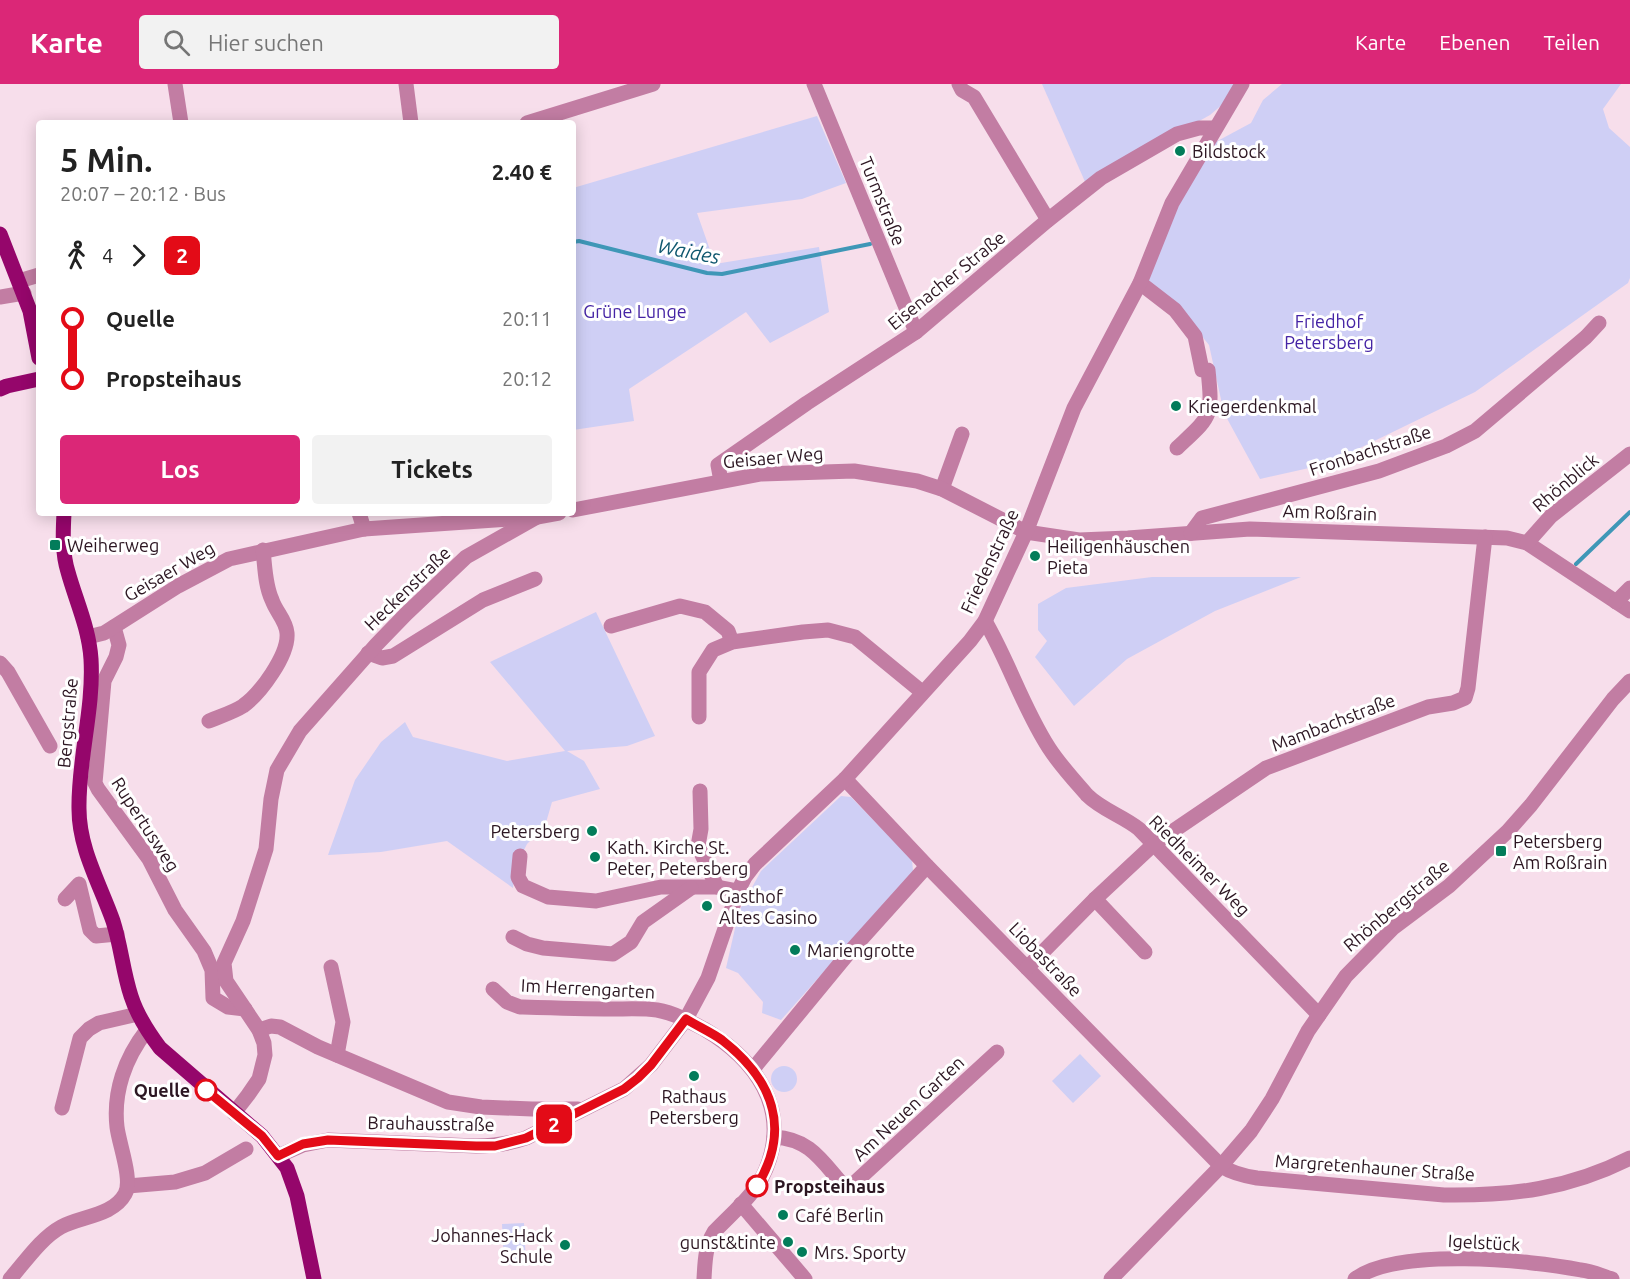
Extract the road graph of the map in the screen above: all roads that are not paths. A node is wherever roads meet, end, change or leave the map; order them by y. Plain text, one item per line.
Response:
1 (175, 84) edge
2 (406, 84) edge
3 (652, 84) edge
4 (814, 84) edge
5 (959, 84) edge
6 (1242, 84) edge
7 (181, 120) edge
8 (411, 120) edge
9 (537, 120) edge
10 (1215, 128) junction
11 (1048, 220) junction
12 (0, 234) edge
13 (36, 277) edge
14 (1140, 283) junction
15 (21, 287) junction
16 (0, 297) edge
17 (1599, 323) dead end
18 (916, 332) junction
19 (36, 337) edge
20 (36, 380) edge
21 (0, 389) edge
22 (962, 434) dead end
23 (1177, 448) dead end
24 (1630, 454) edge
25 (721, 481) junction
26 (942, 489) junction
27 (576, 509) edge
28 (64, 516) edge
29 (360, 516) edge
30 (542, 516) edge
31 (537, 517) junction
32 (364, 529) junction
33 (1026, 532) junction
34 (1191, 533) junction
35 (1485, 537) junction
36 (1527, 543) junction
37 (263, 550) junction
38 (536, 579) dead end
39 (1630, 588) edge
40 (1616, 602) junction
41 (1630, 611) edge
42 (985, 621) junction
43 (611, 626) dead end
44 (114, 627) junction
45 (88, 637) junction
46 (732, 642) junction
47 (369, 653) junction
48 (0, 663) edge
49 (1630, 681) edge
50 (922, 692) junction
51 (699, 717) dead end
52 (209, 721) dead end
53 (50, 746) dead end
54 (845, 779) junction
55 (700, 791) dead end
56 (1154, 844) junction
57 (520, 856) dead end
58 (927, 866) junction
59 (717, 887) junction
60 (691, 888) junction
61 (738, 891) junction
62 (65, 899) dead end
63 (1095, 899) junction
64 (117, 934) junction
65 (513, 937) dead end
66 (1145, 952) dead end
67 (331, 967) dead end
68 (1027, 968) junction
69 (493, 989) dead end
70 (245, 1009) junction
71 (138, 1014) junction
72 (1319, 1015) junction
73 (686, 1019) junction
74 (147, 1030) junction
75 (259, 1030) junction
76 (997, 1052) dead end
77 (337, 1055) junction
78 (753, 1069) junction
79 (62, 1108) dead end
80 (584, 1109) junction
81 (234, 1113) junction
82 (774, 1137) junction
83 (246, 1149) dead end
84 (278, 1156) junction
85 (1630, 1158) edge
86 (1221, 1166) junction
87 (128, 1186) junction
88 (741, 1204) junction
89 (805, 1278) edge
90 (10, 1279) edge
91 (314, 1279) edge
92 (704, 1279) edge
93 (1111, 1279) edge
94 (1355, 1279) edge
95 (1612, 1279) edge

1 - 7 street
2 - 8 street
3 - 9 street
4 - 18 street, Turmstraße
5 - 11 street
6 - 10 street, Friedenstraße
10 - 11 street, Eisenacher Straße
10 - 14 street, Friedenstraße
11 - 18 street, Eisenacher Straße
12 - 15 main road
13 - 15 street
14 - 23 street
14 - 33 street, Friedenstraße
15 - 16 street
15 - 19 main road
17 - 34 street, Fronbachstraße
18 - 25 street, Eisenacher Straße
20 - 21 main road
22 - 26 street
24 - 36 street, Rhönblick
25 - 26 street, Geisaer Weg
25 - 27 street, Geisaer Weg
26 - 33 street, Geisaer Weg
28 - 45 main road, Bergstraße
29 - 32 street
30 - 31 street, Geisaer Weg
31 - 32 street, Geisaer Weg
31 - 47 street, Heckenstraße
32 - 37 street, Geisaer Weg
33 - 34 street, Am Roßrain
33 - 42 street, Friedenstraße
34 - 35 street, Am Roßrain
35 - 36 street, Am Roßrain
35 - 56 street, Mambachstraße
36 - 40 street, Am Roßrain
37 - 44 street, Geisaer Weg
37 - 52 street
38 - 47 street, Heckenstraße
39 - 40 street
40 - 41 street, Am Roßrain
42 - 50 street, Friedenstraße
42 - 56 street, Riedheimer Weg
43 - 46 street
44 - 45 street, Geisaer Weg
44 - 70 street, Rupertusweg
45 - 64 main road, Bergstraße
46 - 50 street
46 - 51 street
47 - 70 street, Heckenstraße
48 - 53 street
49 - 72 street, Rhönbergstraße
50 - 54 street, Friedenstraße
54 - 58 street, Liobastraße
54 - 61 street, Friedenstraße
55 - 59 street
56 - 63 street, Mambachstraße
56 - 72 street, Riedheimer Weg
57 - 60 street
58 - 68 street, Liobastraße
58 - 78 street
59 - 60 street
59 - 61 street
60 - 65 street
61 - 73 street, Friedenstraße
62 - 64 street
63 - 66 street
63 - 68 street, Mambachstraße
64 - 71 main road, Bergstraße
67 - 77 street
68 - 86 street, Liobastraße
69 - 73 street, Im Herrengarten
70 - 75 street, Heckenstraße
71 - 74 main road, Bergstraße
71 - 79 street
72 - 86 street, Rhönbergstraße
73 - 78 street, Im Herrengarten
73 - 80 street, Brauhausstraße
74 - 81 main road, Bergstraße
74 - 87 street
75 - 77 street
75 - 81 street, Heckenstraße
76 - 82 street, Am Neuen Garten
77 - 80 street
78 - 82 street, Im Herrengarten
80 - 84 street, Brauhausstraße
81 - 84 main road, Bergstraße
82 - 88 street, Im Herrengarten
83 - 87 street
84 - 91 main road, Bergstraße
85 - 86 street, Margretenhauner Straße
86 - 93 street, Rhönbergstraße
87 - 90 street
88 - 89 street
88 - 92 street, Im Herrengarten
94 - 95 street, Igelstück

